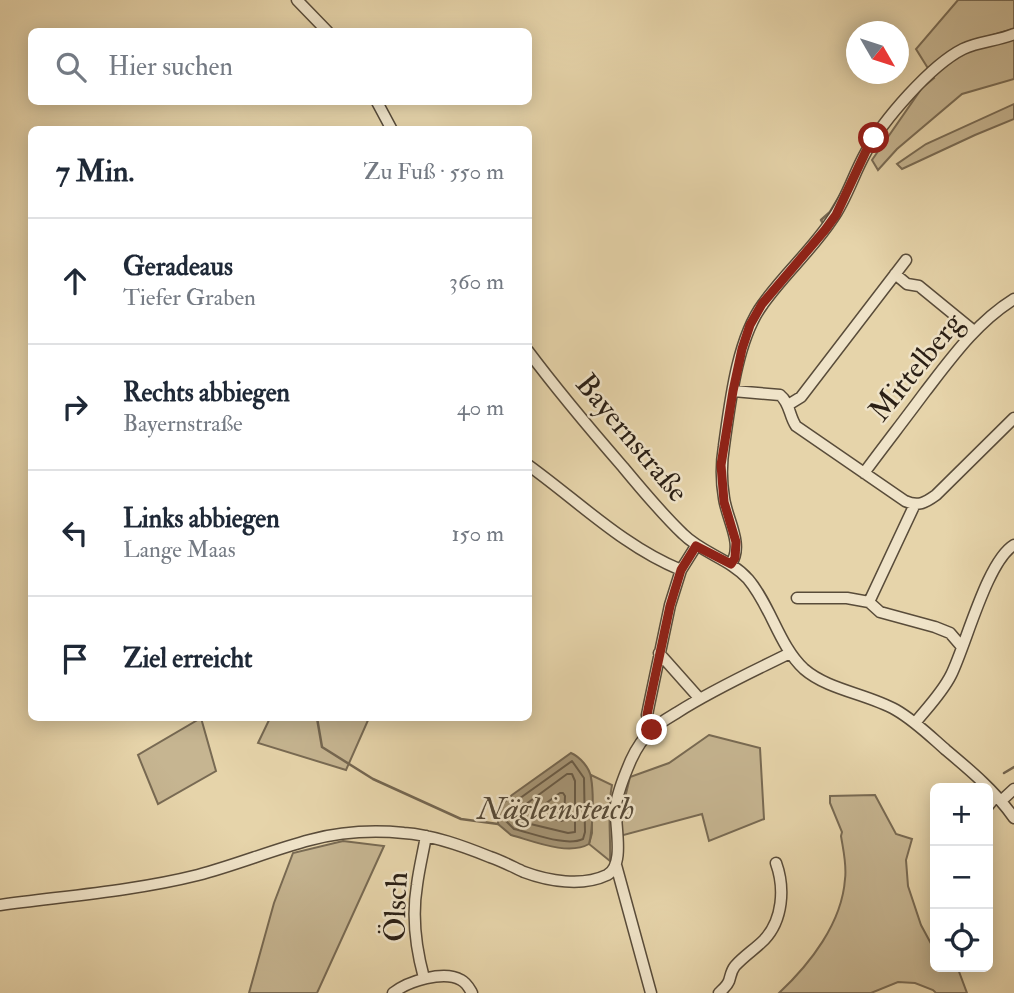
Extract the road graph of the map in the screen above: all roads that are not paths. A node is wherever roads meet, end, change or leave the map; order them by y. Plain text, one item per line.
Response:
1 (297, 0) edge
2 (324, 28) edge
3 (1014, 34) edge
4 (379, 105) edge
5 (390, 126) edge
6 (906, 260) dead end
7 (895, 274) junction
8 (1014, 299) edge
9 (974, 331) junction
10 (532, 356) edge
11 (733, 391) junction
12 (788, 405) junction
13 (1014, 418) edge
14 (532, 468) edge
15 (864, 474) junction
16 (915, 505) junction
17 (1014, 545) edge
18 (696, 546) junction
19 (731, 564) junction
20 (681, 570) junction
21 (797, 598) dead end
22 (869, 602) junction
23 (962, 647) junction
24 (659, 653) junction
25 (790, 653) junction
26 (699, 698) junction
27 (915, 723) junction
28 (652, 730) junction
29 (1014, 789) edge
30 (998, 799) junction
31 (993, 802) edge
32 (1014, 818) edge
33 (426, 836) junction
34 (776, 863) dead end
35 (616, 865) junction
36 (0, 905) edge
37 (424, 978) junction
38 (393, 993) edge
39 (472, 993) edge
40 (651, 993) edge
41 (719, 993) edge

1 - 2 street
3 - 11 street
4 - 5 street
6 - 7 street
7 - 9 street
7 - 12 street
8 - 9 street, Mittelberg
9 - 15 street, Mittelberg
10 - 18 street, Bayernstraße
11 - 12 street
11 - 19 street
12 - 15 street
13 - 16 street
14 - 20 street
15 - 16 street
16 - 22 street
17 - 23 street
18 - 19 street, Bayernstraße
18 - 20 street
19 - 25 street, Bayernstraße
20 - 24 street
21 - 22 street
22 - 23 street
23 - 27 street
24 - 26 street
24 - 28 street
25 - 26 street
25 - 27 street, Bayernstraße
26 - 28 street
27 - 30 street, Bayernstraße
28 - 35 street
29 - 30 street
30 - 31 street
30 - 32 street, Bayernstraße
33 - 35 street
33 - 36 street
33 - 37 street, Ölsch
34 - 41 street
35 - 40 street
37 - 38 street, Ölsch
37 - 39 street, Ölsch

